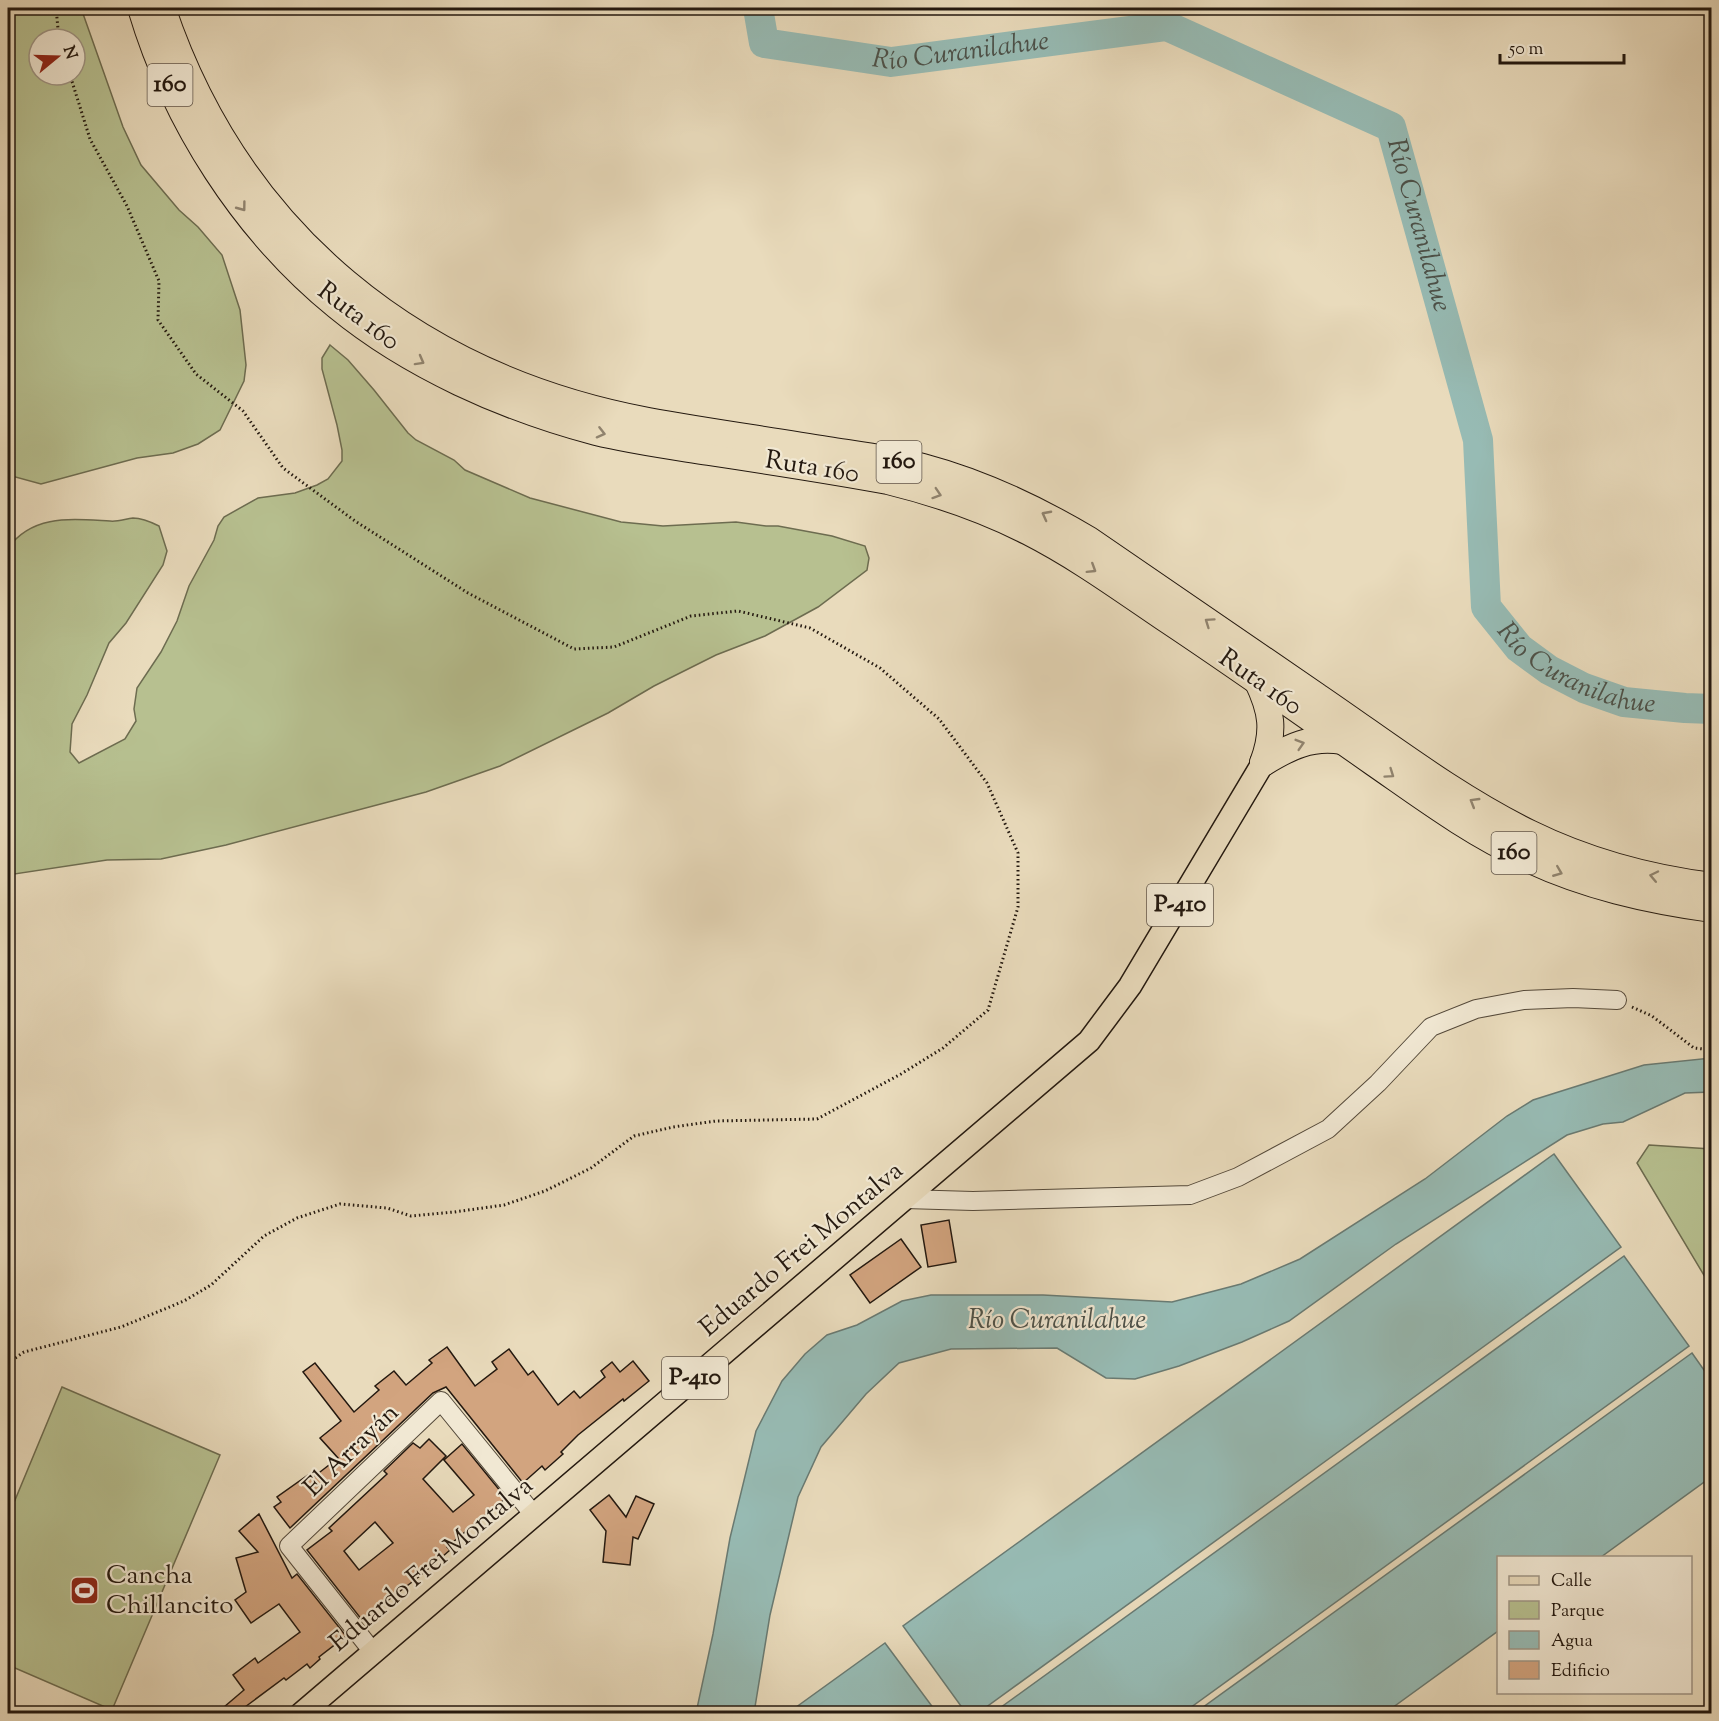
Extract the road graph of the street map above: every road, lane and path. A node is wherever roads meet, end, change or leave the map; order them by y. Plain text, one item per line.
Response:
1 (56, 8) edge
2 (141, 8) edge
3 (162, 8) edge
4 (58, 27) edge
5 (74, 87) edge
6 (1257, 680) junction
7 (1342, 741) junction
8 (1263, 763) junction
9 (1712, 886) edge
10 (1712, 909) edge
11 (1617, 1000) joint
12 (1712, 1050) edge
13 (905, 1199) junction
14 (8, 1363) edge
15 (534, 1515) junction
16 (373, 1652) junction
17 (301, 1713) edge

1 - 4 path
2 -> 6 highway, Ruta 160 / 160
9 -> 3 highway, Ruta 160 / 160
5 - 14 path
6 - 7 highway, Ruta 160 / 160
6 - 8 highway
8 -> 7 highway
7 -> 10 highway, Ruta 160 / 160
8 - 13 main road, Eduardo Frei Montalva / P-410
11 - 12 path
11 - 13 street
13 - 15 main road, Eduardo Frei Montalva / P-410
15 - 16 main road, Eduardo Frei Montalva / P-410
15 - 16 street, El Arrayán
16 - 17 main road, Eduardo Frei Montalva / P-410

